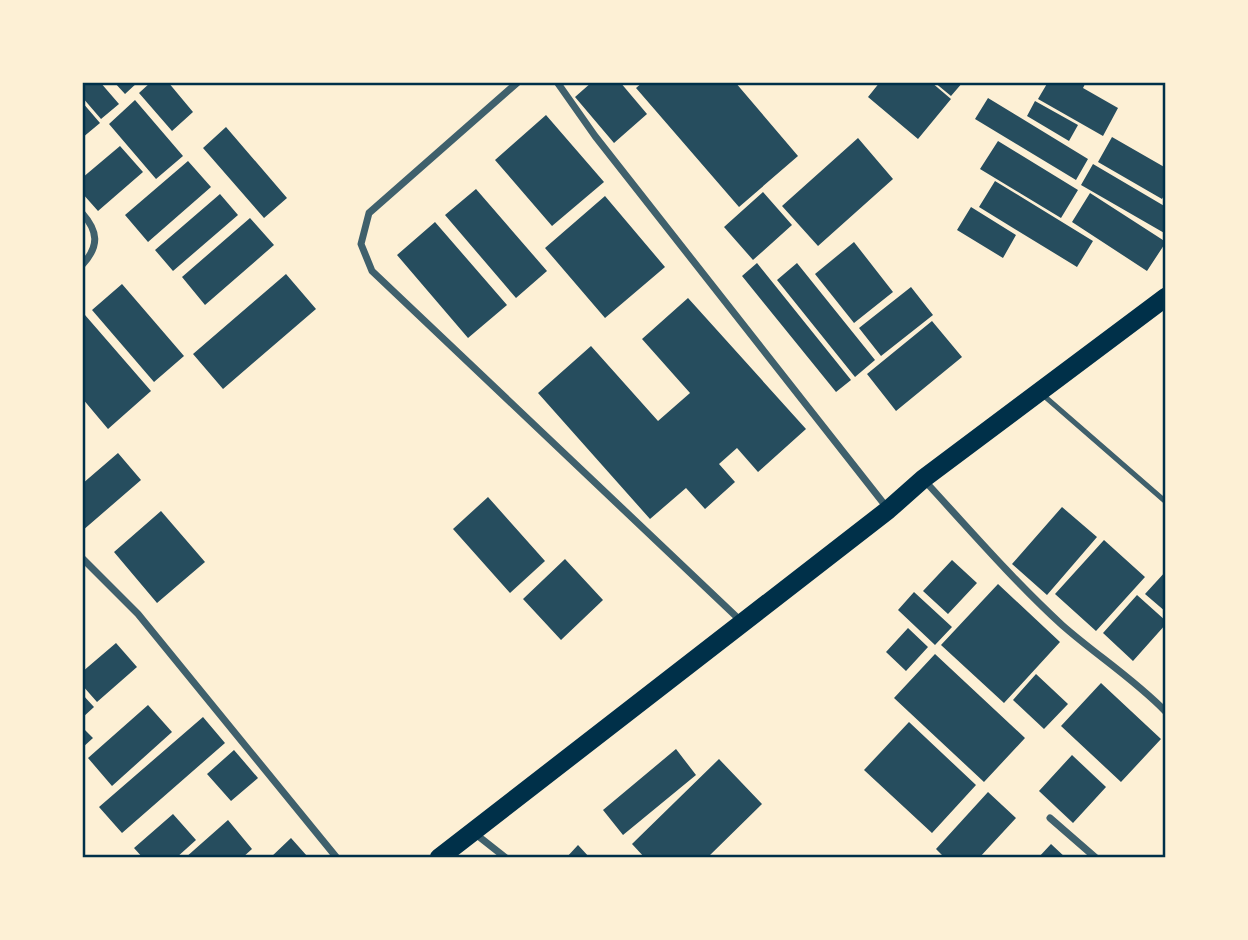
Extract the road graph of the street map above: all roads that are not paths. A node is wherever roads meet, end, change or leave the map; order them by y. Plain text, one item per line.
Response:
1 (518, 82) edge
2 (557, 82) edge
3 (82, 213) edge
4 (82, 265) edge
5 (1166, 297) edge
6 (1040, 393) junction
7 (923, 479) junction
8 (1166, 502) edge
9 (888, 510) junction
10 (82, 558) edge
11 (742, 623) junction
12 (1166, 712) edge
13 (1050, 818) dead end
14 (472, 832) junction
15 (337, 858) edge
16 (439, 858) edge
17 (506, 858) edge
18 (1096, 858) edge

1 - 11 street
2 - 9 street
3 - 4 street
5 - 6 highway
6 - 7 highway
6 - 8 lane
7 - 9 highway
7 - 12 street
9 - 11 highway
10 - 15 street
11 - 14 highway
13 - 18 street
14 - 16 highway
14 - 17 street

